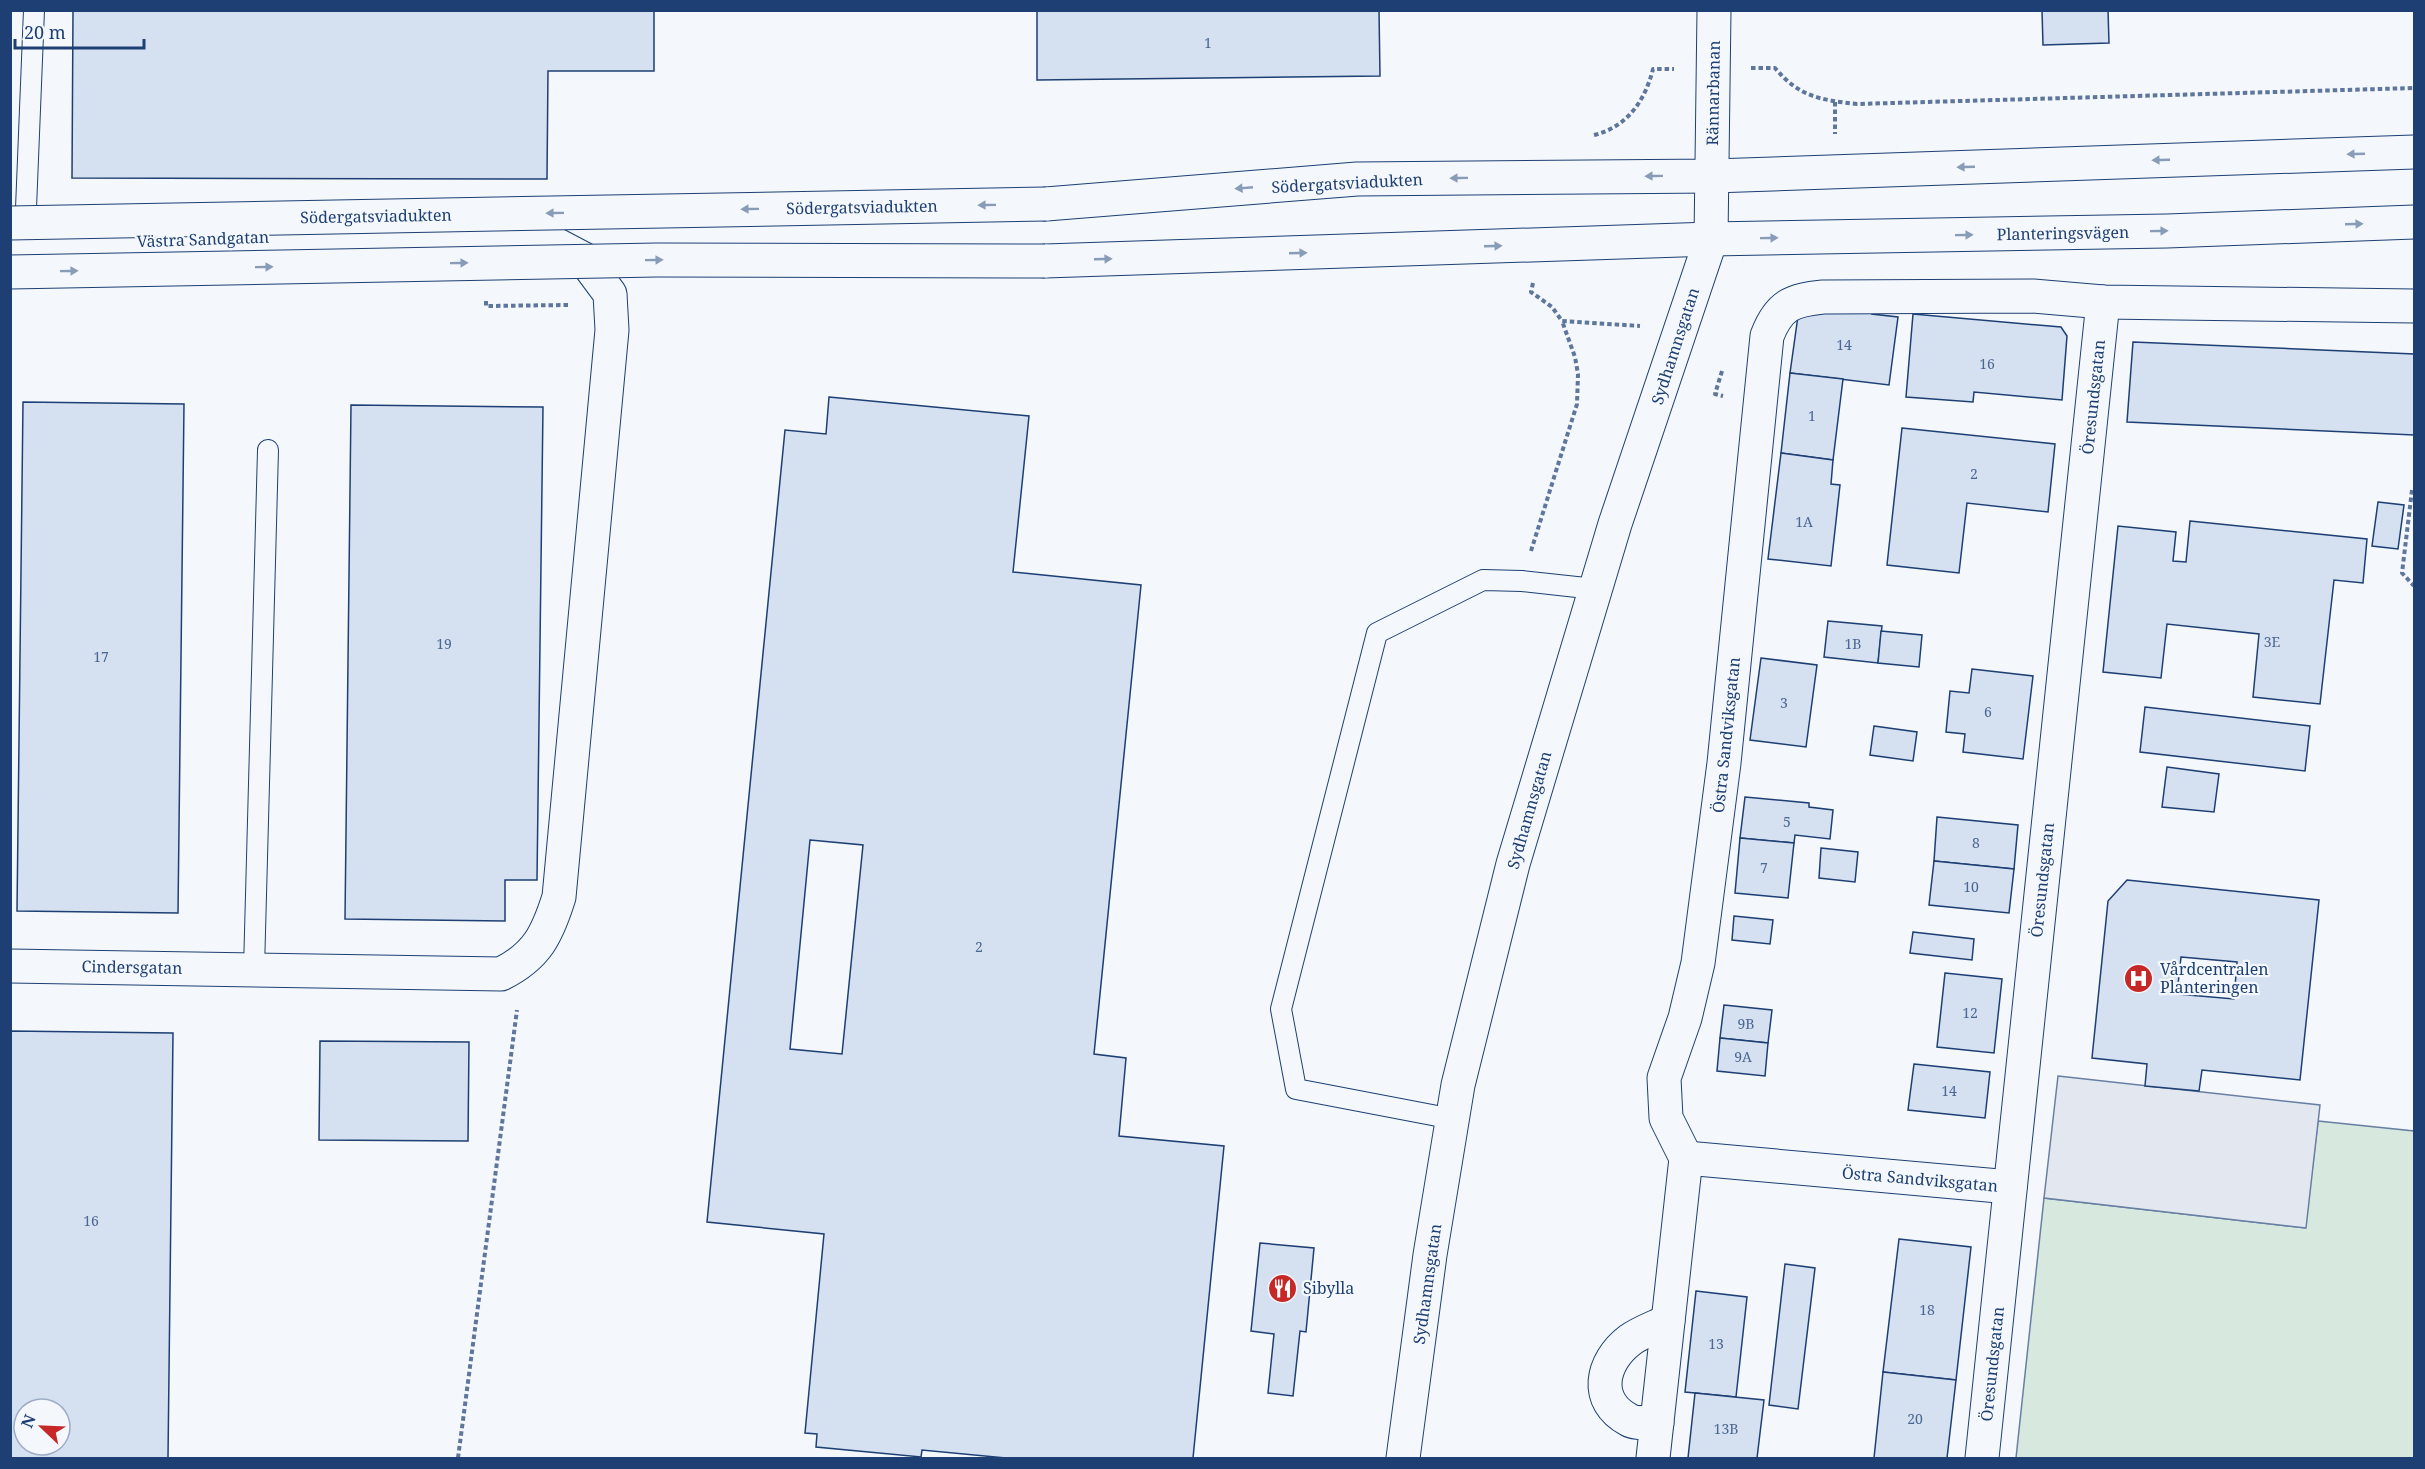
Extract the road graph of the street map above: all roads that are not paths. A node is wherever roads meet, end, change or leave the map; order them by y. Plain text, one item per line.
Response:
1 (34, 10) edge
2 (1714, 10) edge
3 (2415, 152) edge
4 (1713, 176) junction
5 (2415, 222) edge
6 (1711, 239) junction
7 (14, 246) edge
8 (2103, 302) junction
9 (2415, 306) edge
10 (268, 450) dead end
11 (1595, 589) junction
12 (523, 962) joint
13 (10, 966) edge
14 (254, 969) junction
15 (1453, 1119) junction
16 (1686, 1158) junction
17 (2010, 1187) junction
18 (1668, 1321) junction
19 (1657, 1423) junction
20 (1403, 1458) edge
21 (1653, 1458) edge
22 (1982, 1458) edge

1 - 7 lane
2 - 4 street, Rännarbanan
3 -> 4 street
4 - 6 street, Sydhamnsgatan
4 -> 7 street, Södergatsviadukten, bridge
6 -> 5 street, Planteringsvägen
7 -> 6 street, bridge
6 - 11 street, Sydhamnsgatan
7 - 12 street, Västra Sandgatan
8 - 9 street
8 - 16 street, Östra Sandviksgatan
8 - 17 street, Öresundsgatan
10 - 14 lane
11 - 15 street, Sydhamnsgatan
11 - 15 lane
12 - 14 street, Cindersgatan
13 - 14 street, Cindersgatan
15 - 20 street, Sydhamnsgatan
16 - 17 street, Östra Sandviksgatan
16 - 18 street
17 - 22 street, Öresundsgatan
18 - 19 street
18 - 19 street
19 - 21 street

